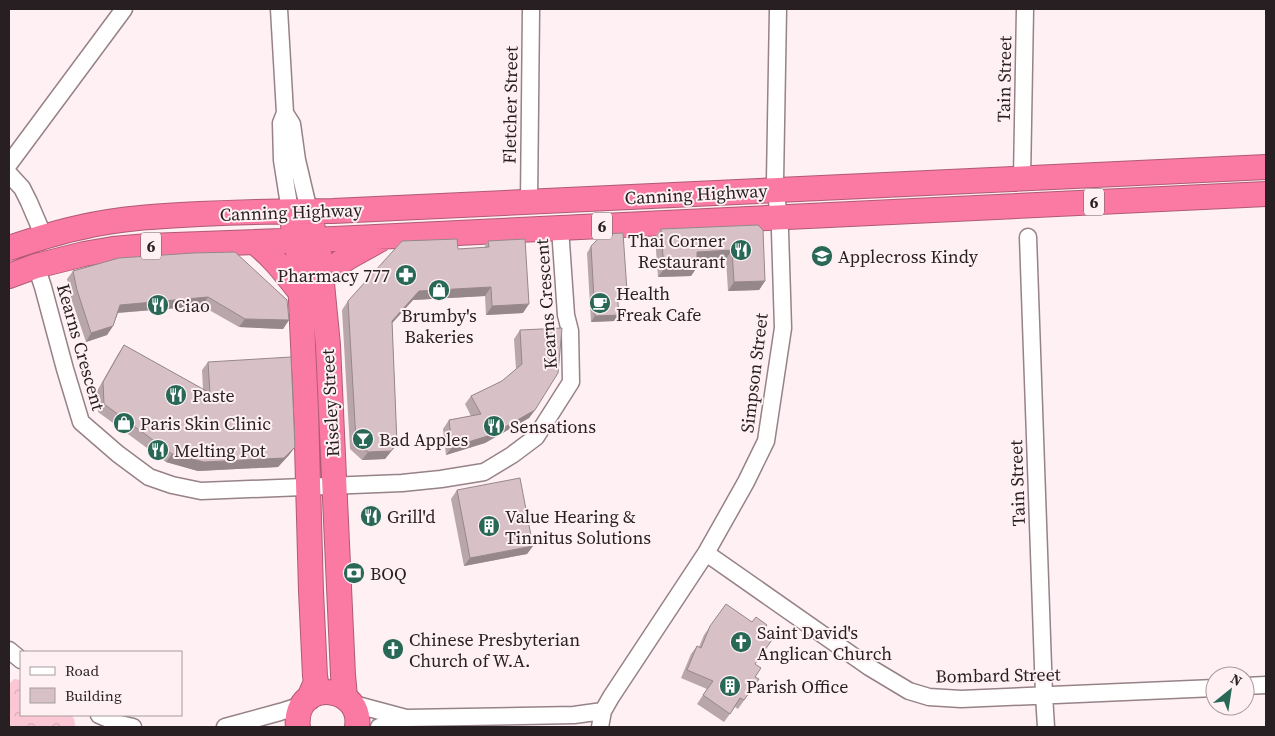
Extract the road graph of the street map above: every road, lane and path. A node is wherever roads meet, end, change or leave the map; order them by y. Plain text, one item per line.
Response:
1 (124, 9) edge
2 (279, 9) edge
3 (531, 9) edge
4 (778, 9) edge
5 (1024, 9) edge
6 (9, 164) edge
7 (1266, 167) edge
8 (9, 174) edge
9 (1022, 179) junction
10 (776, 190) junction
11 (1266, 194) edge
12 (529, 202) junction
13 (300, 211) junction
14 (778, 218) junction
15 (560, 228) junction
16 (44, 236) junction
17 (387, 236) junction
18 (1028, 236) dead end
19 (306, 240) junction
20 (254, 242) junction
21 (9, 248) edge
22 (36, 266) junction
23 (322, 275) junction
24 (9, 276) edge
25 (300, 293) junction
26 (334, 485) junction
27 (308, 486) junction
28 (706, 553) junction
29 (1205, 688) edge
30 (1044, 695) junction
31 (348, 700) junction
32 (303, 710) edge
33 (544, 715) junction
34 (406, 718) junction
35 (98, 719) edge
36 (601, 719) edge
37 (133, 727) edge
38 (213, 727) edge
39 (225, 727) edge
40 (230, 727) edge
41 (357, 727) edge
42 (379, 727) edge
43 (569, 727) edge
44 (1046, 727) edge

1 - 6 street
2 - 13 street, Riseley Street
3 - 12 street, Fletcher Street
4 - 10 street, Simpson Street
5 - 9 street, Tain Street
7 - 9 highway, Canning Highway / 6
8 - 16 street
9 - 10 highway, Canning Highway / 6
10 - 12 highway, Canning Highway / 6
10 - 14 street, Simpson Street
11 - 14 highway, Canning Highway / 6
12 - 13 highway, Canning Highway / 6
13 - 16 highway, Canning Highway / 6
13 - 19 highway, Riseley Street
14 - 15 highway, Canning Highway / 6
14 - 28 street, Simpson Street
15 - 17 highway, Canning Highway / 6
15 - 26 street, Kearns Crescent
16 - 21 highway, Canning Highway / 6
17 - 19 highway, Canning Highway / 6
17 - 23 highway
18 - 30 street, Tain Street
19 - 20 highway, Canning Highway / 6
19 - 23 highway, Riseley Street
19 - 25 highway, Riseley Street
20 - 22 highway, Canning Highway / 6
20 - 25 highway
22 - 24 highway, Canning Highway / 6
22 - 27 street, Kearns Crescent
23 - 26 highway, Riseley Street
25 - 27 highway, Riseley Street
26 - 27 street, Kearns Crescent
26 - 31 highway, Riseley Street
27 - 32 highway, Riseley Street
28 - 30 street, Bombard Street
28 - 36 street, Simpson Street
29 - 30 street, Bombard Street
30 - 44 street, Tain Street
31 - 32 highway
31 - 34 street
31 - 41 highway, Riseley Street
32 - 39 street
33 - 34 street
33 - 36 street
33 - 43 street
34 - 42 street
35 - 37 street
38 - 39 street
39 - 40 street

